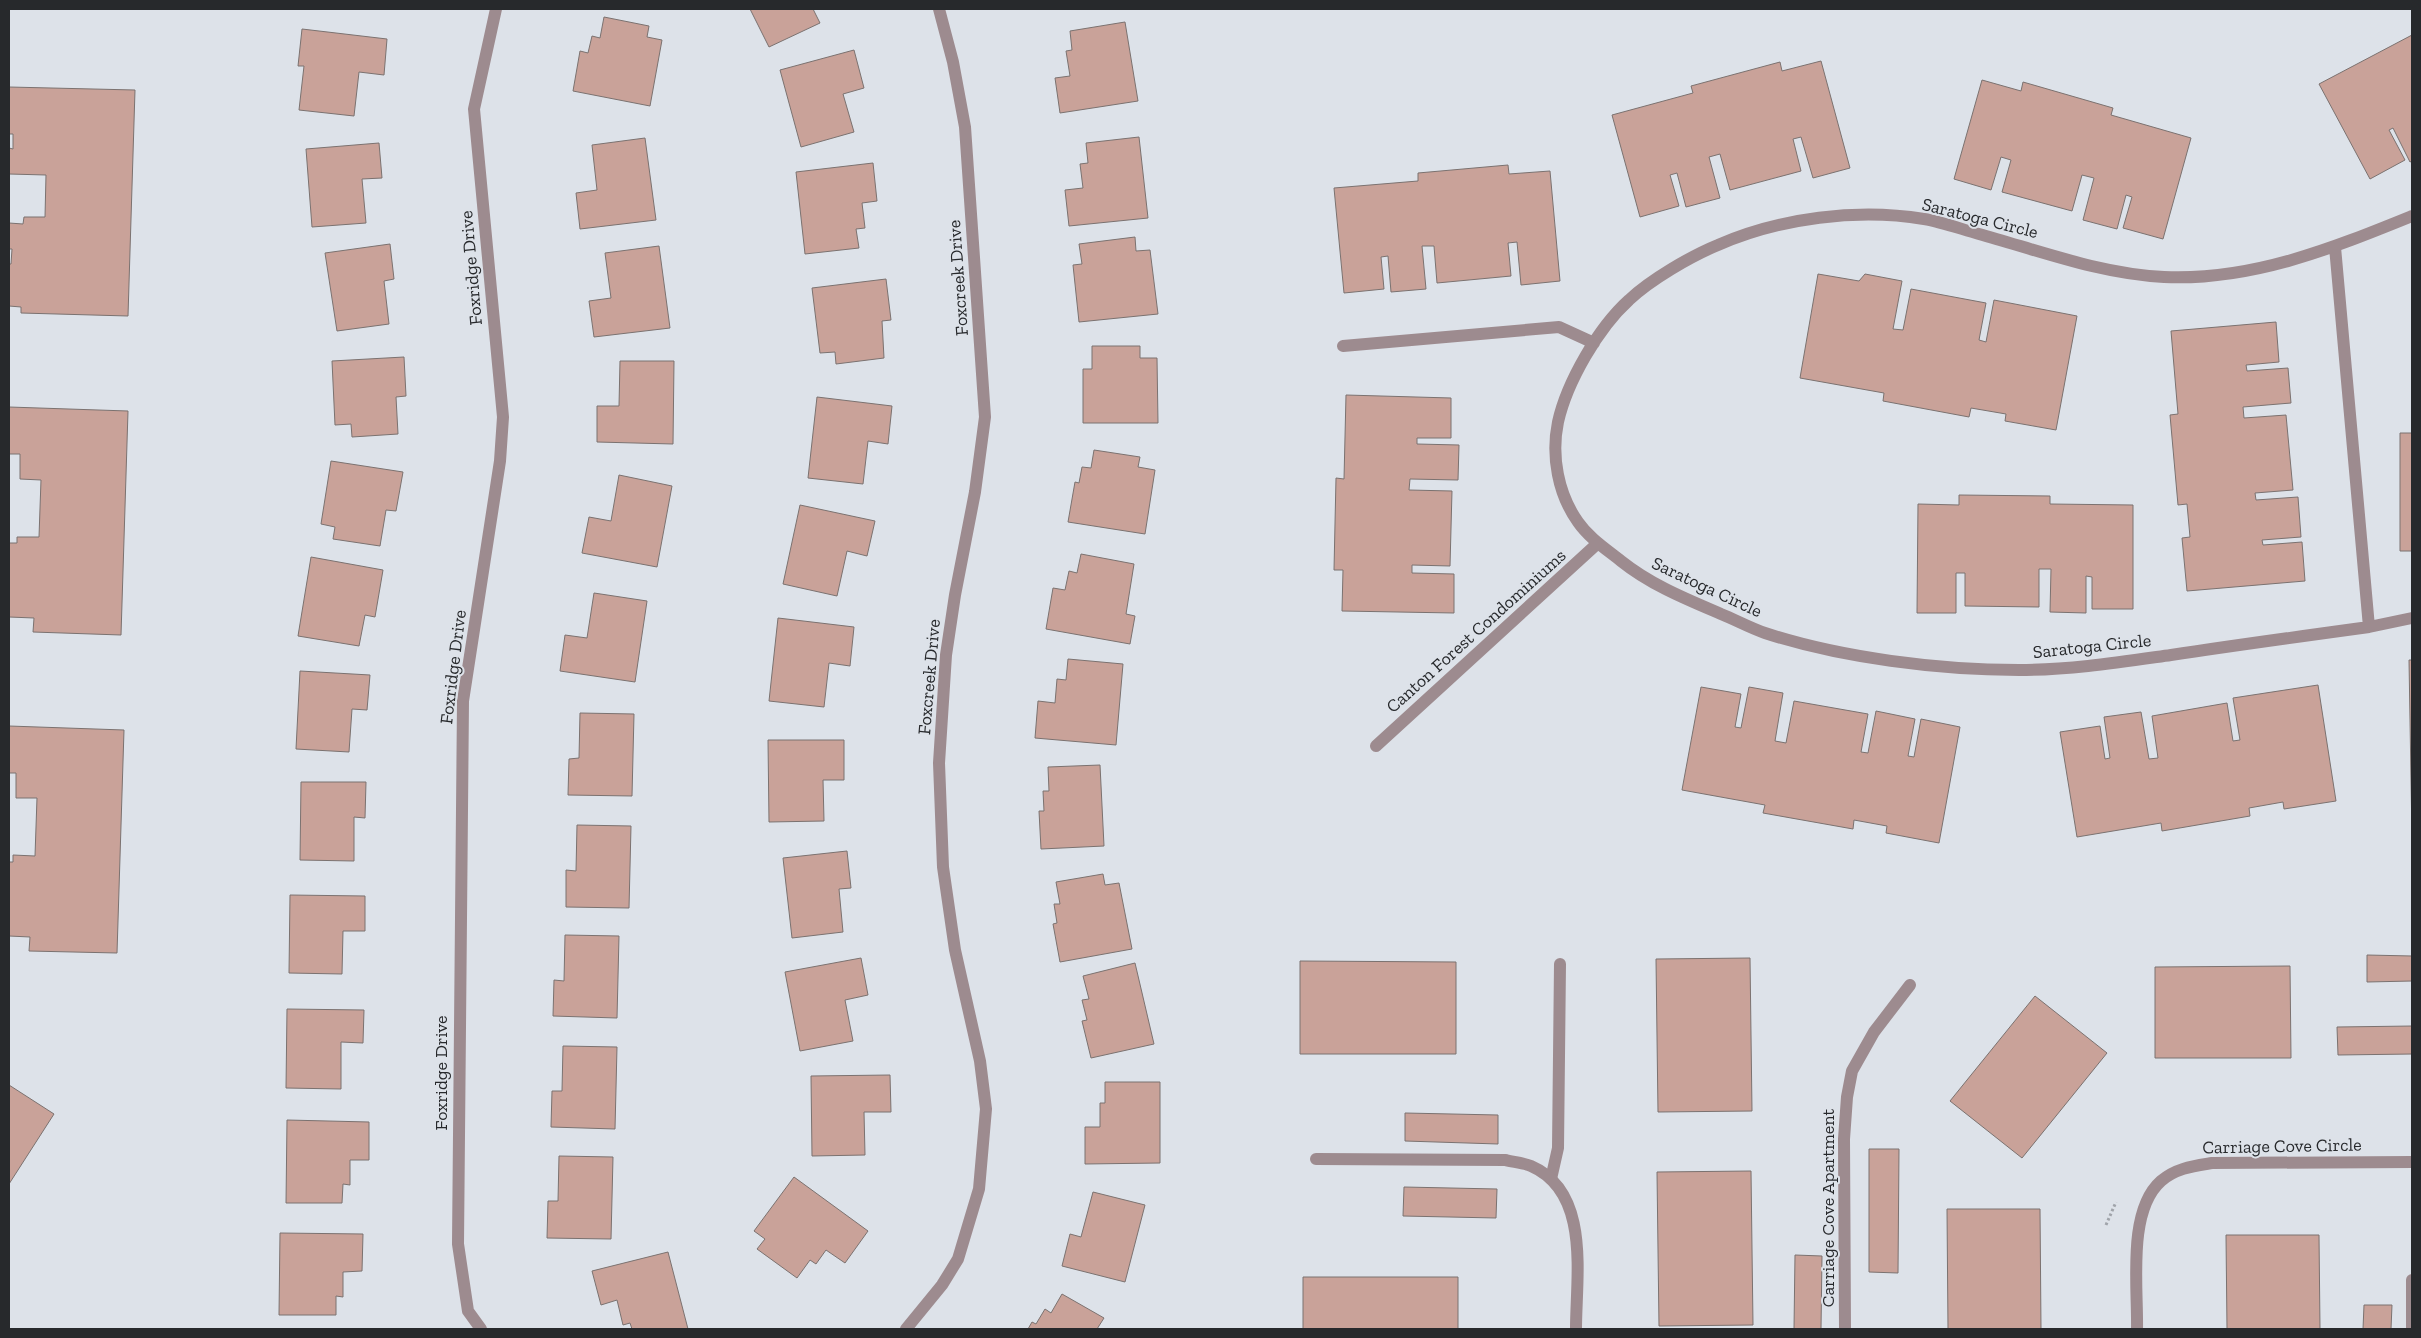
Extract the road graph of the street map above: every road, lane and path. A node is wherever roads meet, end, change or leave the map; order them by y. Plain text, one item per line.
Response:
1 (496, 9) edge
2 (938, 9) edge
3 (2412, 216) edge
4 (2335, 247) junction
5 (1594, 342) junction
6 (1343, 346) dead end
7 (1598, 543) junction
8 (2412, 618) edge
9 (2369, 627) junction
10 (1376, 746) dead end
11 (1560, 964) dead end
12 (1910, 985) dead end
13 (1316, 1159) dead end
14 (2412, 1162) edge
15 (1551, 1179) junction
16 (2412, 1280) edge
17 (481, 1329) edge
18 (906, 1329) edge
19 (1576, 1329) edge
20 (1845, 1329) edge
21 (2138, 1329) edge
22 (2412, 1329) edge

1 - 17 street, Foxridge Drive
2 - 18 street, Foxcreek Drive
3 - 4 street, Saratoga Circle
4 - 5 street, Saratoga Circle
4 - 9 street
5 - 6 street
5 - 7 street, Saratoga Circle
7 - 9 street, Saratoga Circle
7 - 10 street, Canton Forest Condominiums
8 - 9 street, Saratoga Circle
11 - 15 street
12 - 20 street, Carriage Cove Apartment
13 - 15 street
14 - 21 street, Carriage Cove Circle
15 - 19 street
16 - 22 street

